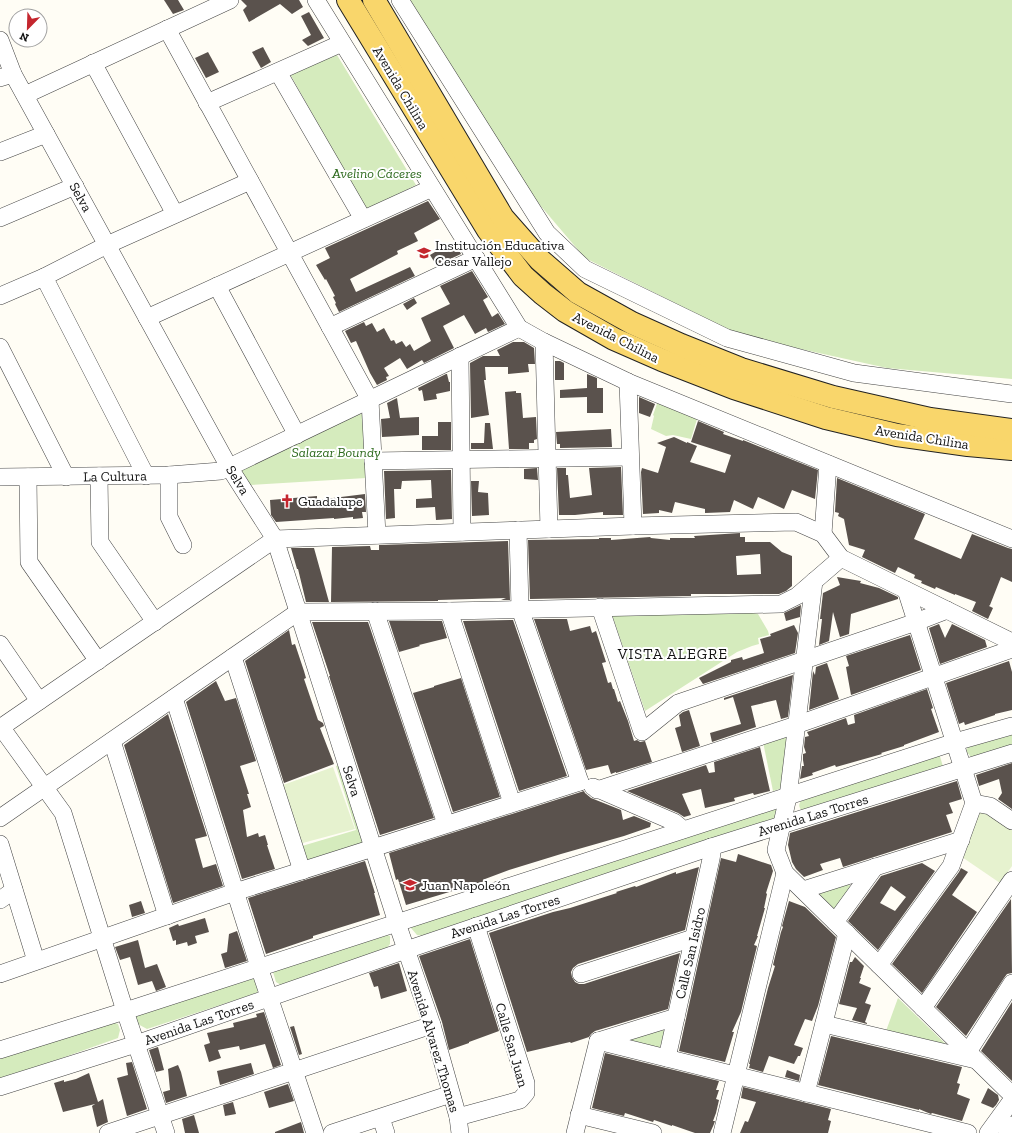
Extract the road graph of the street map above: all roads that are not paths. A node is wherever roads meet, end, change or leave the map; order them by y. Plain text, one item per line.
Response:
1 (230, 0) edge
2 (316, 0) edge
3 (348, 0) edge
4 (374, 0) edge
5 (400, 0) edge
6 (167, 29) junction
7 (0, 40) edge
8 (342, 43) junction
9 (93, 63) junction
10 (278, 72) junction
11 (7, 76) edge
12 (25, 95) junction
13 (207, 103) junction
14 (46, 134) junction
15 (0, 152) edge
16 (250, 181) junction
17 (75, 186) junction
18 (432, 188) junction
19 (175, 214) junction
20 (0, 218) edge
21 (363, 219) junction
22 (107, 245) junction
23 (290, 253) junction
24 (476, 258) junction
25 (44, 277) junction
26 (217, 286) junction
27 (0, 296) edge
28 (147, 318) junction
29 (330, 327) junction
30 (519, 328) junction
31 (544, 342) junction
32 (0, 347) edge
33 (460, 356) junction
34 (628, 382) junction
35 (1012, 394) edge
36 (370, 400) junction
37 (1012, 430) edge
38 (297, 435) junction
39 (1012, 449) edge
40 (630, 457) junction
41 (547, 458) junction
42 (461, 459) junction
43 (373, 461) junction
44 (828, 464) junction
45 (229, 468) junction
46 (99, 476) junction
47 (146, 476) junction
48 (169, 476) junction
49 (28, 477) junction
50 (66, 477) junction
51 (0, 478) edge
52 (633, 526) junction
53 (549, 529) junction
54 (518, 530) junction
55 (462, 532) junction
56 (823, 534) junction
57 (377, 535) junction
58 (275, 539) junction
59 (1012, 539) edge
60 (184, 545) dead end
61 (841, 558) junction
62 (814, 581) junction
63 (906, 590) junction
64 (600, 607) junction
65 (520, 609) junction
66 (448, 610) junction
67 (947, 610) junction
68 (375, 611) junction
69 (298, 612) junction
70 (154, 622) junction
71 (916, 622) junction
72 (1012, 642) edge
73 (0, 644) edge
74 (1012, 649) edge
75 (233, 657) junction
76 (804, 660) junction
77 (98, 661) junction
78 (934, 677) junction
79 (174, 698) junction
80 (39, 701) junction
81 (796, 725) junction
82 (1012, 726) edge
83 (0, 727) edge
84 (112, 741) junction
85 (955, 742) junction
86 (1012, 753) edge
87 (963, 769) junction
88 (580, 782) junction
89 (45, 787) junction
90 (597, 790) junction
91 (788, 797) junction
92 (512, 803) junction
93 (974, 803) junction
94 (0, 818) edge
95 (1010, 818) edge
96 (446, 824) junction
97 (781, 825) junction
98 (682, 830) junction
99 (743, 837) junction
100 (961, 840) junction
101 (0, 844) edge
102 (711, 847) junction
103 (373, 848) junction
104 (776, 850) junction
105 (875, 867) junction
106 (302, 871) junction
107 (785, 873) junction
108 (1012, 880) edge
109 (14, 890) junction
110 (803, 890) junction
111 (235, 892) junction
112 (0, 900) edge
113 (167, 916) junction
114 (397, 923) junction
115 (476, 926) junction
116 (841, 927) junction
117 (102, 938) junction
118 (694, 938) junction
119 (406, 950) junction
120 (36, 961) junction
121 (879, 965) junction
122 (259, 967) junction
123 (0, 974) edge
124 (581, 974) dead end
125 (1012, 983) edge
126 (269, 998) junction
127 (923, 1008) junction
128 (125, 1011) junction
129 (676, 1017) junction
130 (432, 1024) junction
131 (824, 1024) junction
132 (598, 1041) junction
133 (136, 1044) junction
134 (0, 1050) edge
135 (972, 1056) junction
136 (667, 1058) junction
137 (294, 1071) junction
138 (736, 1076) junction
139 (0, 1087) edge
140 (806, 1093) junction
141 (451, 1094) junction
142 (1012, 1095) edge
143 (1012, 1100) edge
144 (579, 1115) junction
145 (160, 1116) junction
146 (383, 1125) edge
147 (459, 1125) edge
148 (1012, 1125) edge
149 (108, 1133) edge
150 (166, 1133) edge
151 (315, 1133) edge
152 (332, 1133) edge
153 (575, 1133) edge
154 (653, 1133) edge
155 (722, 1133) edge
156 (968, 1133) edge
157 (988, 1133) edge
158 (1007, 1133) edge

1 - 6 street
2 - 8 street
3 - 39 main road, Avenida Chilina
4 - 37 main road, Avenida Chilina
5 - 35 street
6 - 9 street
6 - 13 street
7 - 11 street, Selva
8 - 10 street
8 - 18 street
9 - 12 street
9 - 19 street
10 - 13 street
10 - 21 street
11 - 12 street, Selva
12 - 14 street, Selva
13 - 16 street
14 - 15 street
14 - 17 street, Selva
16 - 19 street
16 - 23 street
17 - 20 street
17 - 22 street, Selva
18 - 21 street
18 - 24 street
19 - 22 street
21 - 23 street
22 - 25 street
22 - 28 street, Selva
23 - 26 street
23 - 29 street
24 - 29 street
24 - 30 street
25 - 27 street
25 - 47 street
26 - 28 street
26 - 38 street
28 - 45 street, Selva
29 - 36 street
30 - 31 street
30 - 33 street, La Cultura
31 - 34 street
31 - 41 street
32 - 50 street
33 - 36 street, La Cultura
33 - 42 street
34 - 40 street
34 - 44 street
36 - 38 street, La Cultura
36 - 43 street
38 - 45 street, La Cultura
40 - 41 street
40 - 52 street
41 - 42 street
41 - 53 street
42 - 43 street
42 - 55 street
43 - 57 street
44 - 56 street
44 - 59 street
45 - 48 street, La Cultura
45 - 58 street, Selva
46 - 47 street, La Cultura
46 - 50 street, La Cultura
46 - 70 street
47 - 48 street, La Cultura
48 - 60 street
49 - 50 street, La Cultura
49 - 51 street, La Cultura
49 - 77 street
52 - 53 street
52 - 56 street
53 - 54 street
54 - 55 street
54 - 65 street
55 - 57 street
56 - 61 street
57 - 58 street
58 - 69 street, Selva
58 - 70 street
61 - 62 street
61 - 63 street
62 - 64 street
62 - 76 street
63 - 67 street
63 - 71 street
64 - 65 street
64 - 76 street
65 - 66 street
65 - 88 street
66 - 68 street
66 - 92 street
67 - 71 street
67 - 72 street
68 - 69 street
68 - 96 street
69 - 75 street
69 - 103 street, Selva
70 - 77 street
71 - 76 street
71 - 78 street
73 - 80 street
74 - 78 street
75 - 79 street
75 - 106 street
76 - 81 street
77 - 80 street
78 - 81 street
78 - 85 street
79 - 84 street
79 - 111 street
80 - 83 street
81 - 90 street
81 - 91 street
82 - 85 street, Avenida Las Torres
83 - 89 street
84 - 89 street
84 - 113 street
85 - 87 street
85 - 91 street, Avenida Las Torres
86 - 87 street, Avenida Las Torres
87 - 93 street
87 - 97 street, Avenida Las Torres
88 - 90 street
88 - 92 street
89 - 94 street
89 - 117 street
90 - 98 street
91 - 97 street
91 - 98 street, Avenida Las Torres
92 - 96 street
93 - 95 street
93 - 100 street
96 - 103 street
97 - 99 street, Avenida Las Torres
97 - 104 street
98 - 114 street, Avenida Las Torres
99 - 102 street, Avenida Las Torres
99 - 104 street
100 - 105 street
100 - 121 street
101 - 109 street
102 - 115 street, Avenida Las Torres
102 - 118 street, Calle San Isidro
103 - 106 street
103 - 114 street, Selva
104 - 107 street
105 - 110 street
105 - 116 street
106 - 111 street
107 - 110 street
107 - 138 street
108 - 127 street
109 - 112 street
109 - 120 street
110 - 116 street
111 - 113 street
111 - 122 street
113 - 117 street
114 - 119 street, Selva
114 - 122 street, Avenida Las Torres
115 - 119 street, Avenida Las Torres
115 - 147 street, Calle San Juan
116 - 121 street
116 - 131 street
117 - 120 street
117 - 128 street
118 - 124 street
118 - 129 street, Calle San Isidro
119 - 126 street, Avenida Las Torres
119 - 130 street, Avenida Alvarez Thomas
120 - 123 street
121 - 127 street
122 - 126 street
122 - 128 street, Avenida Las Torres
125 - 135 street
126 - 133 street, Avenida Las Torres
126 - 137 street
127 - 135 street
128 - 133 street
128 - 134 street, Avenida Las Torres
129 - 132 street
129 - 136 street, Calle San Isidro
130 - 137 street
130 - 141 street, Avenida Alvarez Thomas
131 - 135 street
131 - 140 street
132 - 136 street
132 - 144 street
133 - 139 street, Avenida Las Torres
133 - 145 street
135 - 142 street
136 - 138 street
137 - 145 street
137 - 151 street
138 - 140 street
138 - 155 street
140 - 156 street
141 - 146 street
141 - 147 street, Avenida Alvarez Thomas
143 - 157 street
144 - 153 street
144 - 154 street
145 - 149 street
145 - 150 street
146 - 152 street
148 - 158 street

